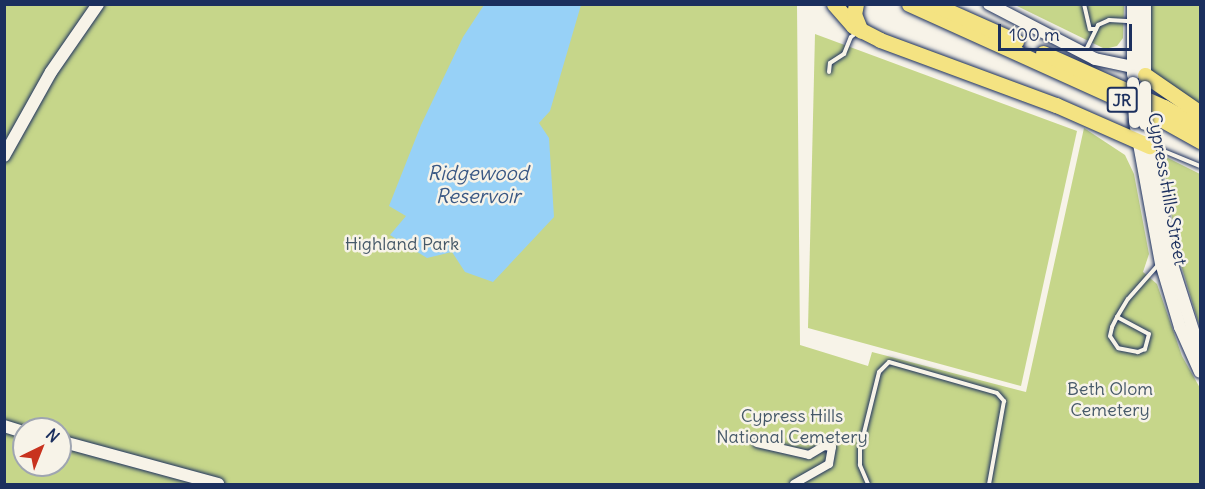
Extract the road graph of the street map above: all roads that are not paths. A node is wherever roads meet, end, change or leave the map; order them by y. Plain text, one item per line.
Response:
1 (98, 4) edge
2 (834, 4) edge
3 (856, 4) edge
4 (893, 4) edge
5 (909, 4) edge
6 (933, 4) edge
7 (989, 4) edge
8 (1084, 4) edge
9 (1133, 4) edge
10 (1145, 4) edge
11 (943, 20) junction
12 (1133, 21) junction
13 (1096, 29) junction
14 (861, 31) junction
15 (1084, 54) junction
16 (829, 72) dead end
17 (1139, 78) junction
18 (1200, 113) edge
19 (1200, 128) edge
20 (1200, 141) edge
21 (1144, 143) junction
22 (4, 156) edge
23 (1200, 166) edge
24 (1166, 261) junction
25 (1117, 317) junction
26 (1200, 352) edge
27 (1200, 372) edge
28 (757, 443) dead end
29 (72, 444) edge
30 (218, 484) edge
31 (794, 484) edge
32 (868, 484) edge
33 (989, 484) edge

1 - 22 street
2 - 14 highway
3 - 14 highway
4 - 11 highway
5 - 11 highway, JR
6 - 19 highway, JR
7 - 15 street
8 - 13 lane
9 - 12 street, Cypress Hills Street
10 - 17 street, Cypress Hills Street
11 - 20 highway, JR
12 - 13 lane
12 - 17 street, Cypress Hills Street
13 - 15 lane
14 - 16 lane
14 - 21 highway
15 - 17 street
17 - 18 highway
17 - 21 street, Cypress Hills Street, bridge
21 - 23 lane
21 - 24 street, Cypress Hills Street
24 - 25 lane
24 - 26 street, Cypress Hills Street
24 - 27 street, Cypress Hills Street
25 - 25 lane
28 - 31 street
29 - 30 street
32 - 33 lane

